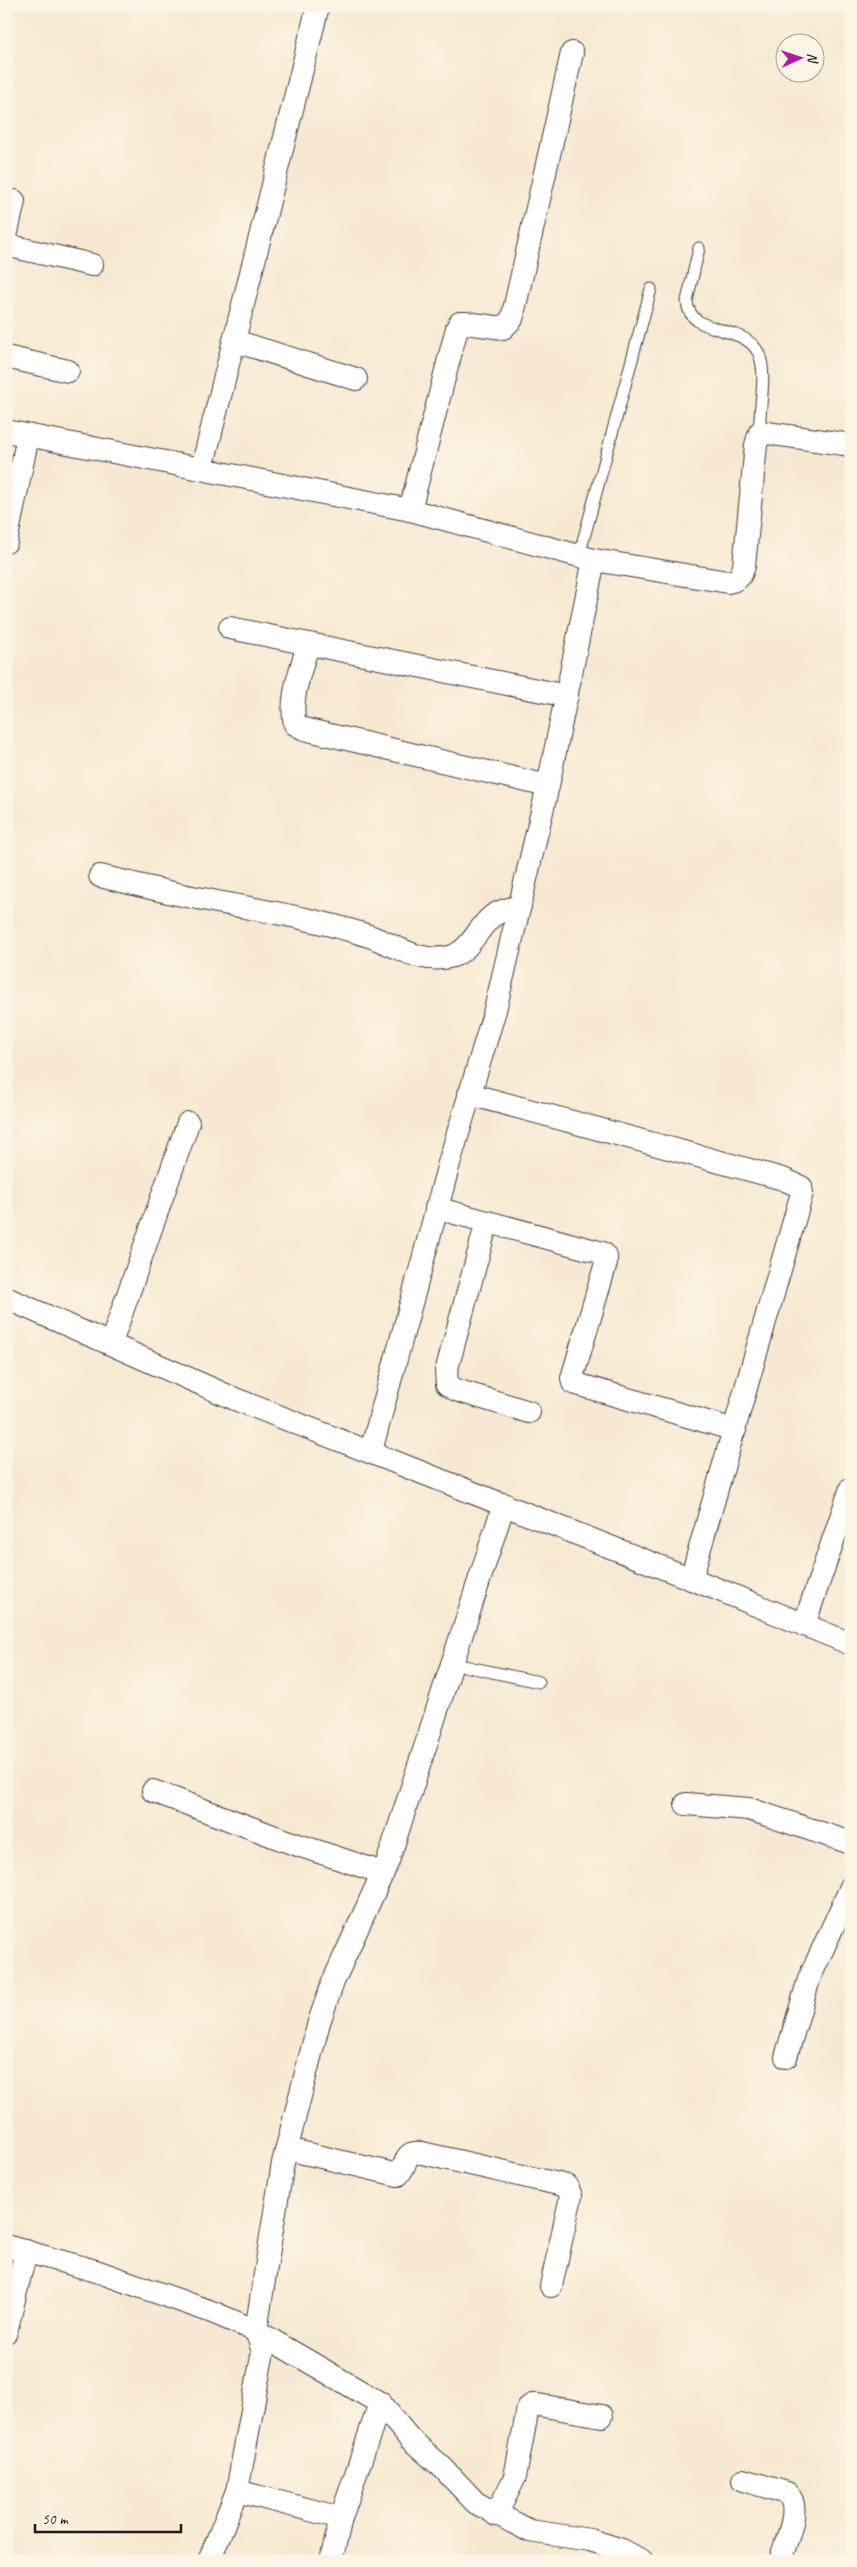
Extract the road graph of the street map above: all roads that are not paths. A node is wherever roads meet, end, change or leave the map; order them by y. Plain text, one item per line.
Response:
1 (318, 6) edge
2 (572, 53) dead end
3 (14, 201) dead end
4 (6, 236) edge
5 (6, 245) edge
6 (699, 248) dead end
7 (92, 265) dead end
8 (651, 289) dead end
9 (234, 341) junction
10 (6, 357) edge
11 (68, 371) dead end
12 (356, 379) dead end
13 (6, 431) edge
14 (760, 432) junction
15 (28, 436) junction
16 (851, 445) edge
17 (202, 468) junction
18 (410, 510) junction
19 (6, 542) edge
20 (587, 558) junction
21 (230, 628) dead end
22 (308, 645) junction
23 (566, 696) junction
24 (548, 786) junction
25 (100, 876) dead end
26 (520, 906) junction
27 (469, 1094) junction
28 (188, 1123) dead end
29 (436, 1208) junction
30 (487, 1222) junction
31 (6, 1298) edge
32 (111, 1342) junction
33 (529, 1412) dead end
34 (735, 1430) junction
35 (371, 1451) junction
36 (851, 1488) edge
37 (504, 1504) junction
38 (691, 1579) junction
39 (804, 1625) junction
40 (851, 1644) edge
41 (450, 1663) junction
42 (539, 1682) dead end
43 (153, 1792) dead end
44 (686, 1804) dead end
45 (851, 1843) edge
46 (383, 1873) junction
47 (851, 1887) edge
48 (786, 2057) dead end
49 (287, 2149) junction
50 (16, 2248) edge
51 (551, 2286) dead end
52 (256, 2331) junction
53 (6, 2332) edge
54 (380, 2403) junction
55 (602, 2416) dead end
56 (743, 2480) dead end
57 (237, 2491) junction
58 (496, 2515) junction
59 (341, 2518) junction
60 (208, 2561) edge
61 (331, 2561) edge
62 (642, 2561) edge
63 (780, 2561) edge

1 - 9 street
2 - 18 street
3 - 4 street
5 - 7 street
6 - 14 lane
8 - 20 lane
9 - 12 street
9 - 17 street
10 - 11 street
13 - 15 street
14 - 16 street
14 - 20 street
15 - 17 street
15 - 19 street
17 - 18 street
18 - 20 street
20 - 23 street
21 - 22 street
22 - 23 street
22 - 24 street
23 - 24 street
24 - 26 street
25 - 26 street
26 - 27 street
27 - 29 street
27 - 34 street
28 - 32 street
29 - 30 street
29 - 35 street
30 - 33 street
30 - 34 street
31 - 32 street
32 - 35 street
34 - 38 street
35 - 37 street
36 - 39 street
37 - 38 street
37 - 41 street
38 - 39 street
39 - 40 street
41 - 42 lane
41 - 46 street
43 - 46 street
44 - 45 street
46 - 49 street
47 - 48 street
49 - 51 street
49 - 52 street
50 - 52 street
50 - 53 street
52 - 54 street
52 - 57 street
54 - 58 street
54 - 59 street
55 - 58 street
56 - 63 street
57 - 59 street
57 - 60 street
58 - 62 street
59 - 61 street

